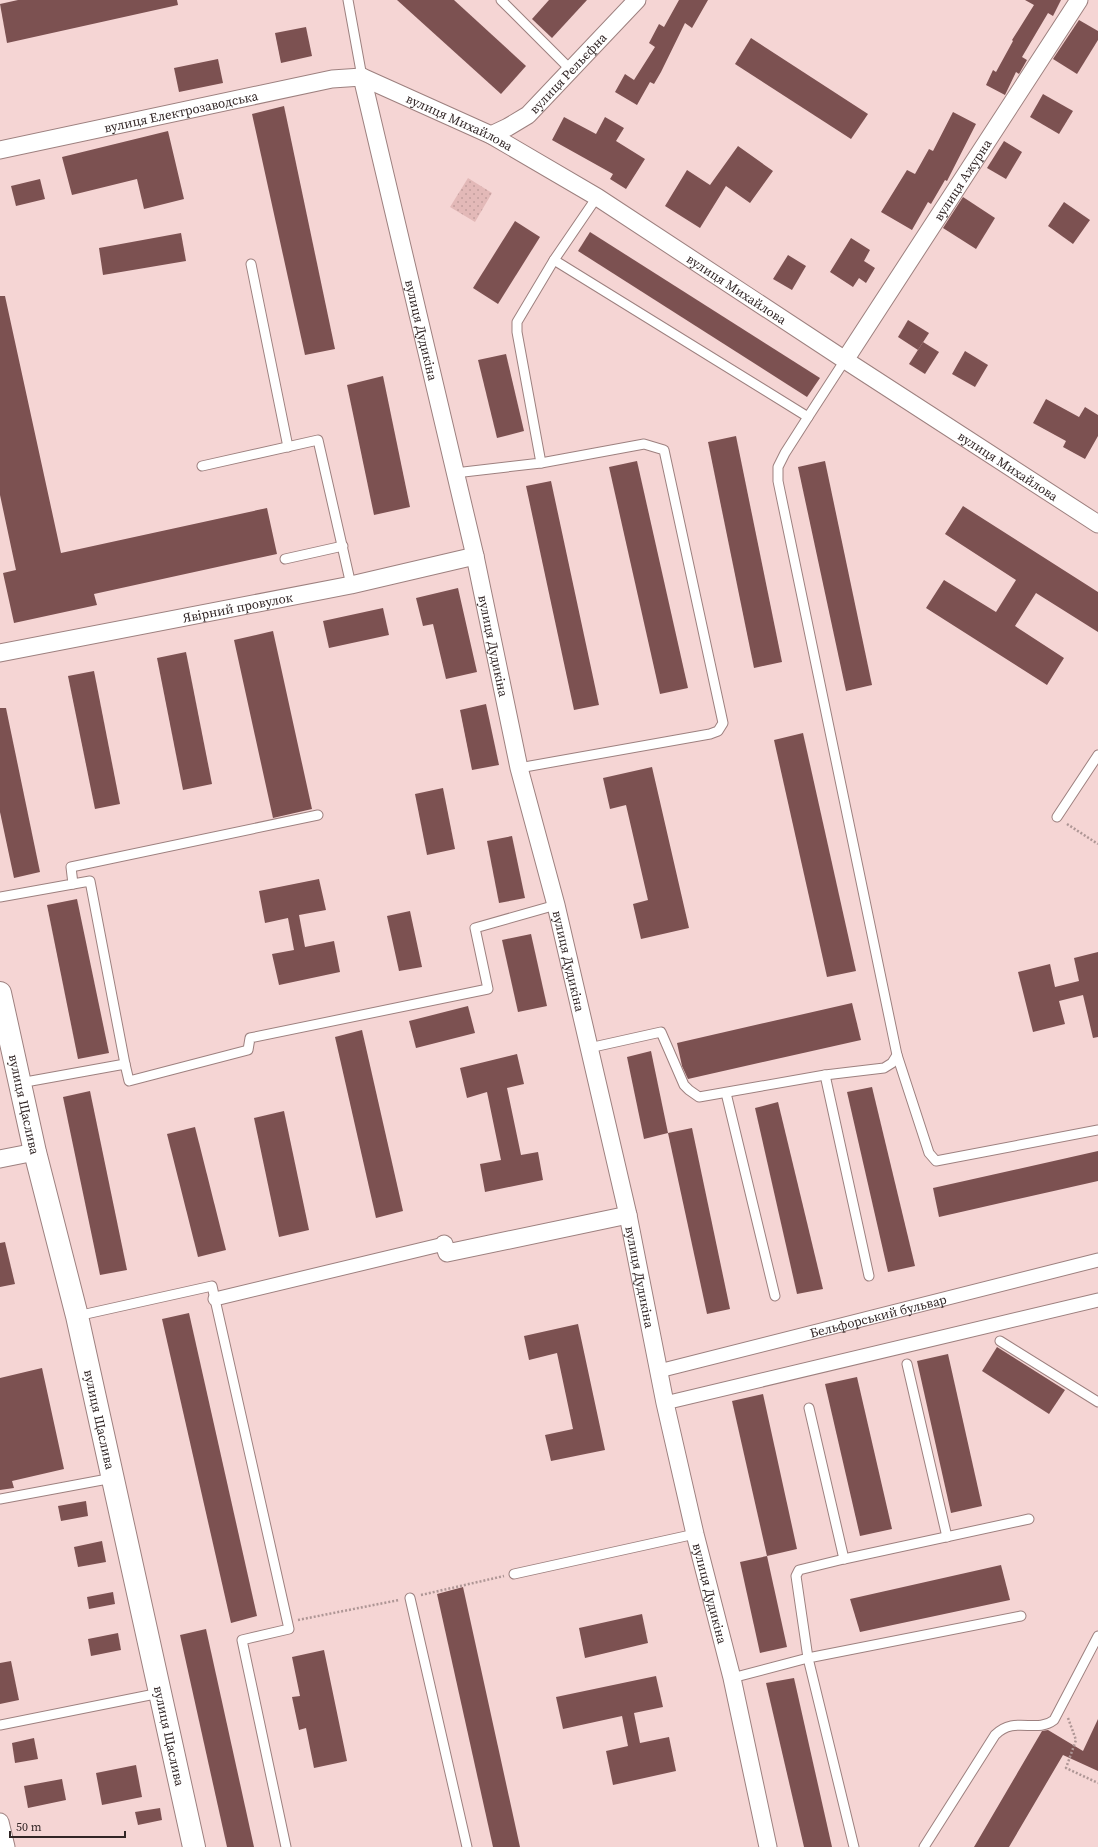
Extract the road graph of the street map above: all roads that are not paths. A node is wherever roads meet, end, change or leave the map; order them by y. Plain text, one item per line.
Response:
1 (348, 0) edge
2 (501, 0) edge
3 (636, 0) edge
4 (1079, 0) edge
5 (571, 70) junction
6 (362, 77) junction
7 (490, 135) junction
8 (0, 150) edge
9 (597, 197) junction
10 (554, 260) junction
11 (251, 264) dead end
12 (845, 360) junction
13 (808, 417) junction
14 (288, 447) junction
15 (541, 463) junction
16 (202, 466) dead end
17 (456, 473) junction
18 (1096, 519) edge
19 (343, 546) junction
20 (475, 556) junction
21 (285, 560) dead end
22 (351, 585) junction
23 (0, 653) edge
24 (1098, 755) edge
25 (519, 768) junction
26 (318, 815) dead end
27 (1057, 817) road end
28 (74, 884) junction
29 (0, 897) edge
30 (556, 905) junction
31 (0, 993) edge
32 (589, 1048) junction
33 (897, 1055) junction
34 (125, 1064) junction
35 (825, 1075) junction
36 (20, 1083) junction
37 (726, 1093) junction
38 (1098, 1130) edge
39 (35, 1152) junction
40 (0, 1160) edge
41 (628, 1215) junction
42 (444, 1244) joint
43 (1098, 1260) edge
44 (869, 1276) dead end
45 (775, 1296) dead end
46 (215, 1299) junction
47 (1098, 1300) edge
48 (77, 1316) junction
49 (1000, 1341) dead end
50 (907, 1364) dead end
51 (659, 1371) junction
52 (1098, 1402) edge
53 (665, 1403) junction
54 (809, 1408) dead end
55 (113, 1478) junction
56 (0, 1499) edge
57 (1029, 1519) dead end
58 (695, 1534) junction
59 (947, 1537) junction
60 (844, 1559) junction
61 (514, 1574) dead end
62 (410, 1598) dead end
63 (1022, 1616) dead end
64 (1098, 1636) edge
65 (808, 1658) junction
66 (732, 1678) junction
67 (160, 1693) junction
68 (0, 1725) edge
69 (0, 1822) edge
70 (6, 1847) edge
71 (194, 1847) edge
72 (286, 1847) edge
73 (467, 1847) edge
74 (768, 1847) edge
75 (854, 1847) edge
76 (924, 1847) edge

1 - 6 lane
2 - 5 lane
3 - 5 street, вулиця Рельєфна
4 - 12 street, вулиця Ажурна
5 - 7 street, вулиця Рельєфна
6 - 7 street, вулиця Михайлова
6 - 8 street, вулиця Електрозаводська
6 - 17 street, вулиця Дудикіна
7 - 9 street, вулиця Михайлова
9 - 10 lane
9 - 12 street, вулиця Михайлова
10 - 13 lane
10 - 15 lane
11 - 14 lane
12 - 13 lane
12 - 18 street, вулиця Михайлова
13 - 33 lane
14 - 16 lane
14 - 19 lane
15 - 17 lane
15 - 25 lane
17 - 20 street, вулиця Дудикіна
19 - 21 lane
19 - 22 lane
20 - 22 street, Явірний провулок
20 - 25 street, вулиця Дудикіна
22 - 23 street, Явірний провулок
24 - 27 lane
25 - 30 street, вулиця Дудикіна
26 - 28 lane
28 - 29 lane
28 - 34 lane
30 - 32 street, вулиця Дудикіна
30 - 34 lane
31 - 36 street, вулиця Щаслива
32 - 37 lane
32 - 41 street, вулиця Дудикіна
33 - 35 lane
33 - 38 lane
34 - 36 lane
35 - 37 lane
35 - 44 lane
36 - 39 street, вулиця Щаслива
37 - 45 lane
39 - 40 street
39 - 48 street, вулиця Щаслива
41 - 42 street
41 - 51 street, вулиця Дудикіна
42 - 46 street
43 - 51 street, Бельфорський бульвар
46 - 48 lane
46 - 72 lane
47 - 53 street
48 - 55 street, вулиця Щаслива
49 - 52 lane
50 - 59 lane
51 - 53 street, вулиця Дудикіна
53 - 58 street, вулиця Дудикіна
54 - 60 lane
55 - 56 lane
55 - 67 street, вулиця Щаслива
57 - 59 lane
58 - 61 lane
58 - 66 street, вулиця Дудикіна
59 - 60 lane
60 - 65 lane
62 - 73 lane
63 - 65 lane
64 - 76 lane
65 - 66 lane
65 - 75 lane
66 - 74 street, вулиця Дудикіна
67 - 68 lane
67 - 71 street, вулиця Щаслива
69 - 70 street

